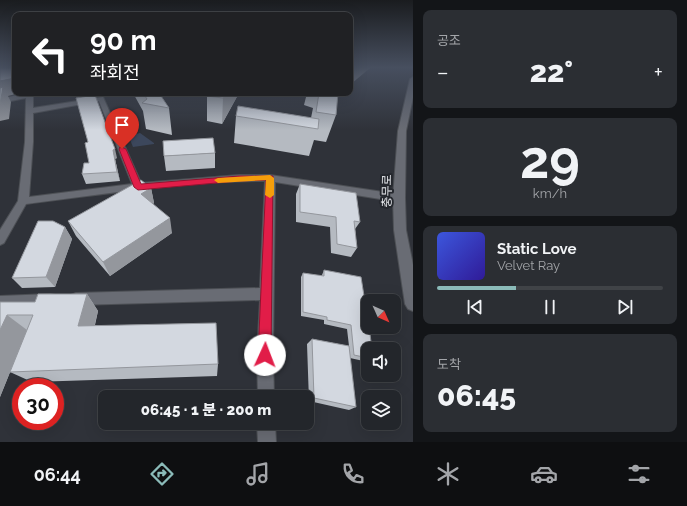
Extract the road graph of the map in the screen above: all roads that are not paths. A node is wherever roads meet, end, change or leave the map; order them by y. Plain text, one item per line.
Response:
1 (411, 89) edge
2 (21, 96) edge
3 (30, 96) edge
4 (0, 101) edge
5 (30, 111) junction
6 (270, 178) junction
7 (138, 187) junction
8 (399, 198) junction
9 (22, 201) junction
10 (0, 240) edge
11 (267, 294) junction
12 (0, 302) edge
13 (413, 304) edge
14 (266, 390) edge
15 (266, 430) edge
16 (267, 442) edge

1 - 8 main road, 충무로
2 - 4 street
3 - 5 street
5 - 7 street
5 - 9 street
6 - 7 street
6 - 8 street
6 - 11 street
7 - 9 street
8 - 13 main road, 충무로
9 - 10 street
11 - 12 street
11 - 14 street
15 - 16 street

